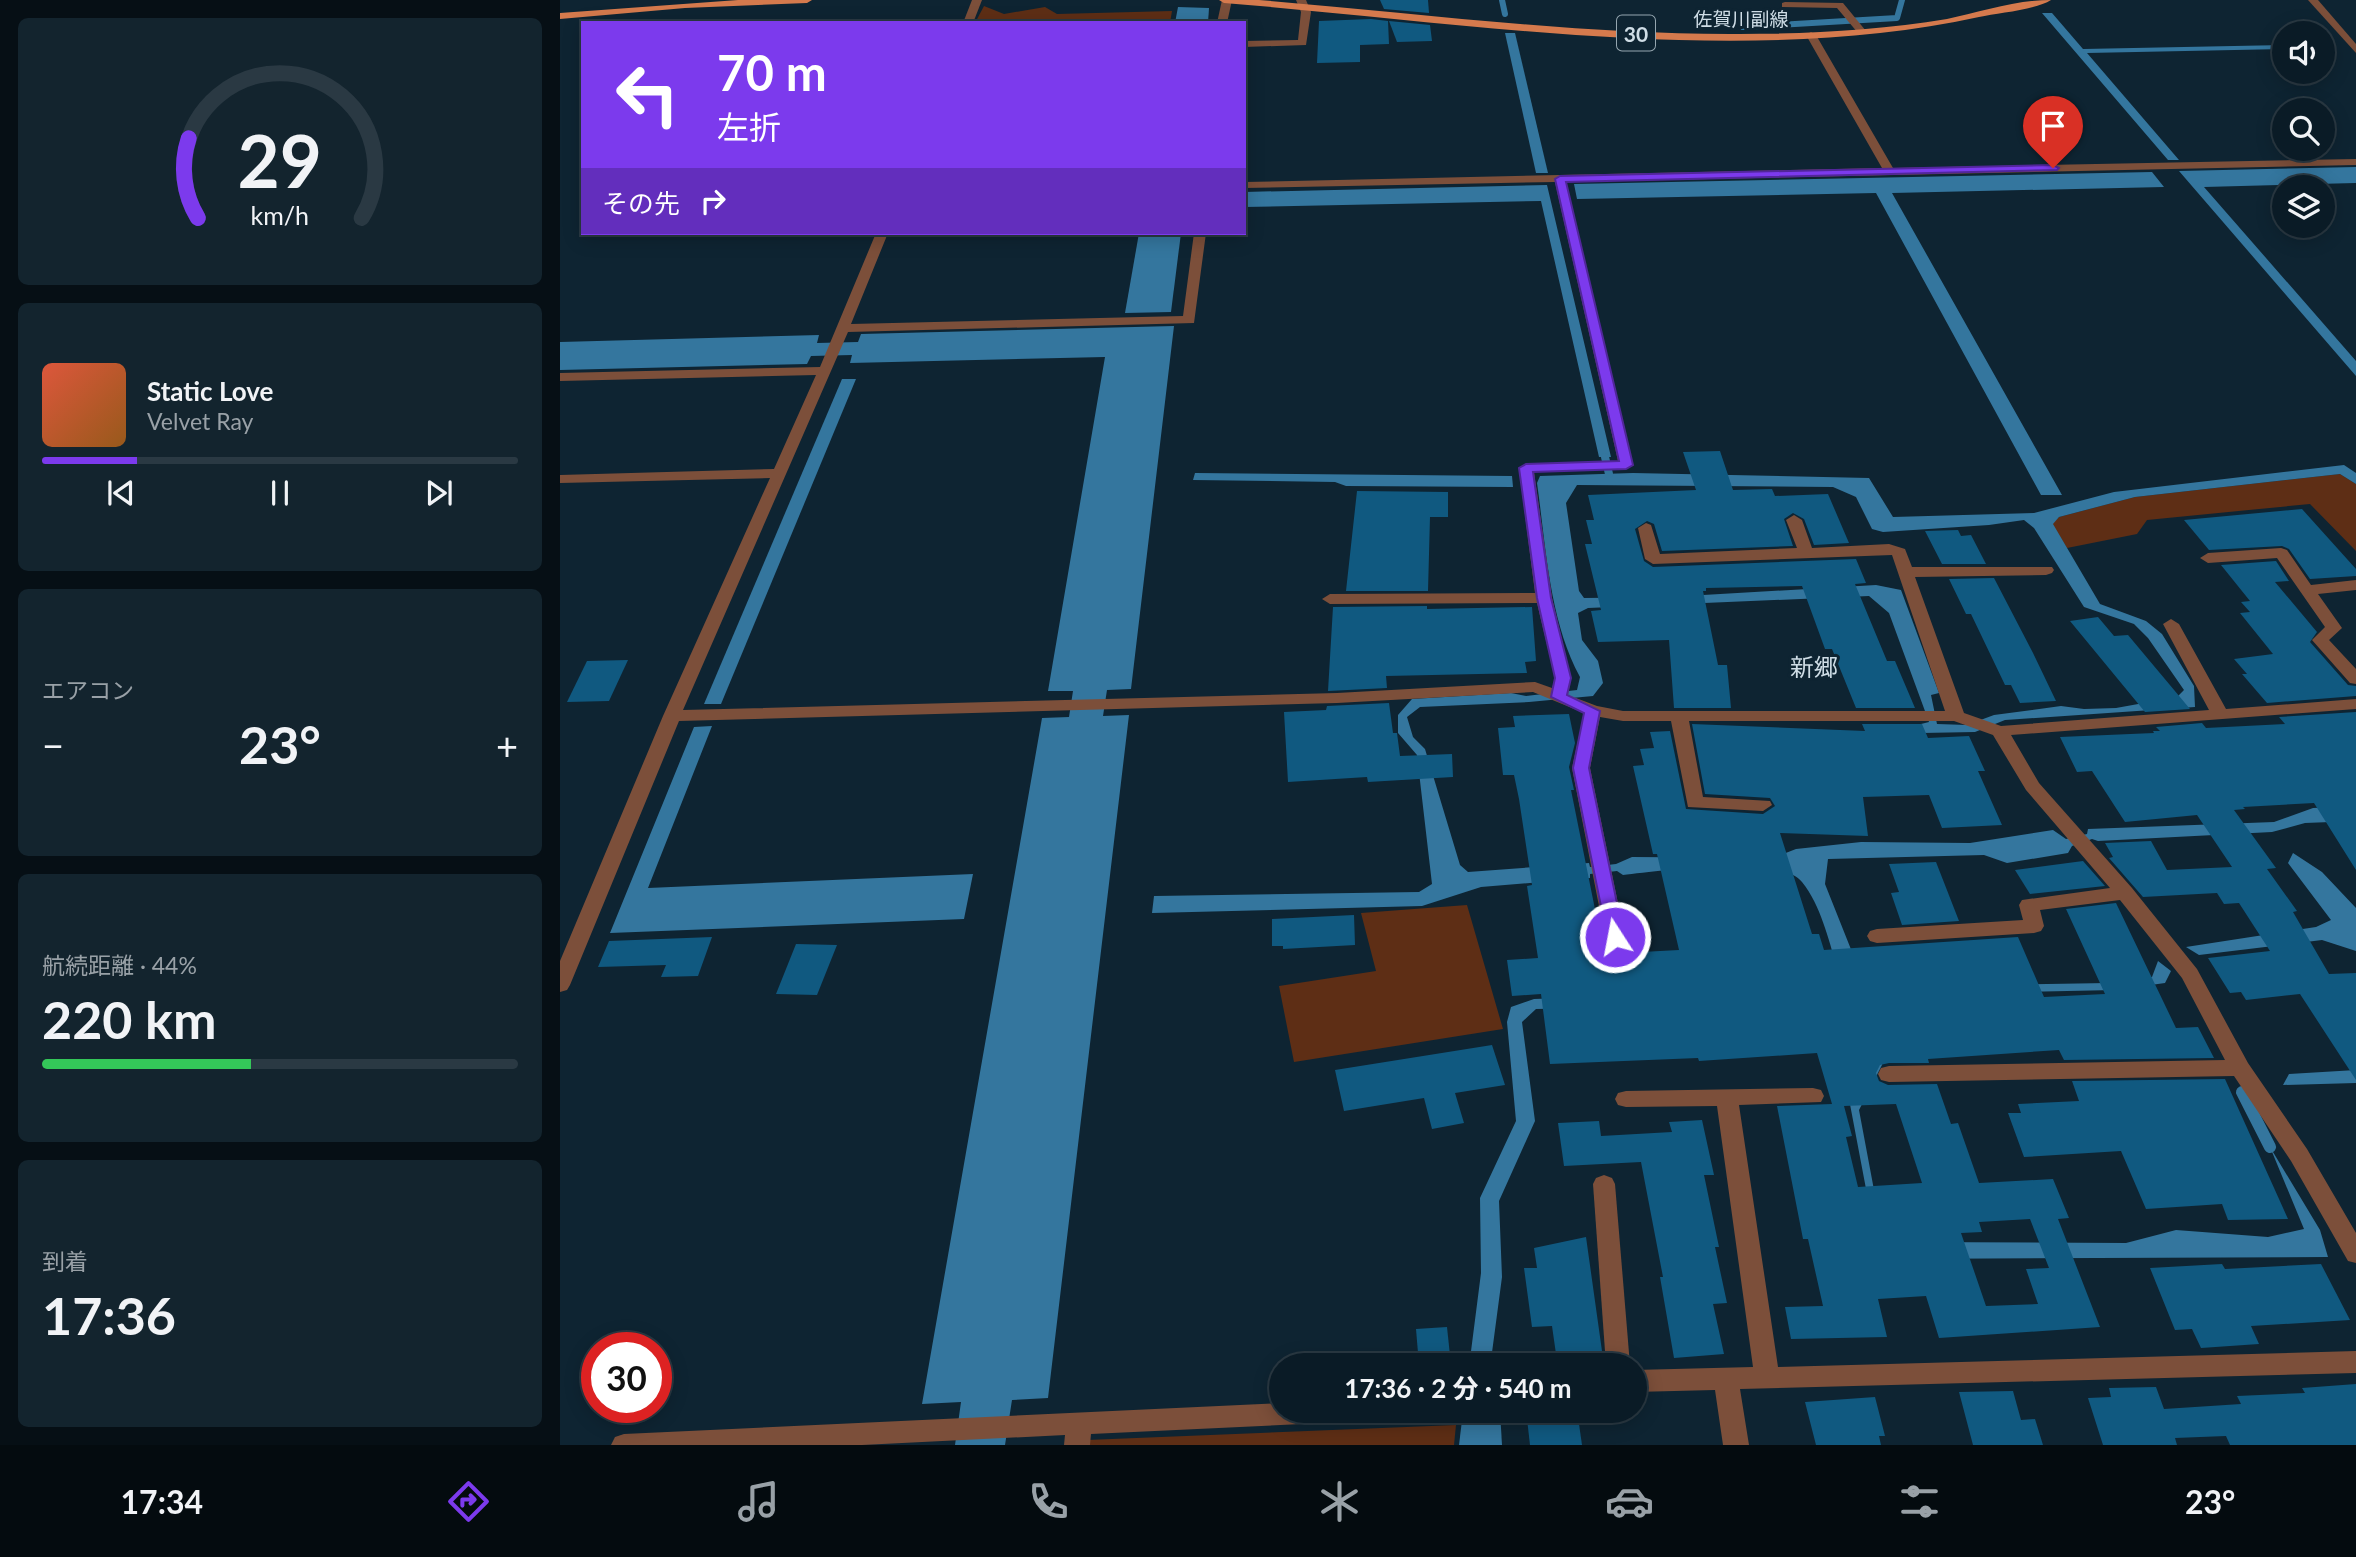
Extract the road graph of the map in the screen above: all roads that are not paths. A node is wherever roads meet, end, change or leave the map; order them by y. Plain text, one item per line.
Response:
1 (807, 0) edge
2 (977, 0) edge
3 (1225, 0) edge
4 (2046, 0) edge
5 (2313, 0) edge
6 (685, 3) edge
7 (1303, 3) edge
8 (1785, 5) dead end
9 (560, 16) edge
10 (969, 21) edge
11 (1222, 21) edge
12 (1855, 25) junction
13 (1811, 35) junction
14 (1246, 44) edge
15 (2356, 50) edge
16 (2356, 162) edge
17 (1889, 171) junction
18 (1560, 179) junction
19 (1246, 185) edge
20 (881, 235) edge
21 (1200, 235) edge
22 (840, 334) junction
23 (827, 364) junction
24 (560, 377) edge
25 (778, 473) junction
26 (560, 479) edge
27 (1794, 520) dead end
28 (1646, 528) dead end
29 (1806, 553) junction
30 (2208, 558) dead end
31 (2046, 570) dead end
32 (1906, 572) junction
33 (2356, 585) edge
34 (2307, 590) junction
35 (1544, 598) junction
36 (1330, 599) dead end
37 (2171, 624) dead end
38 (2356, 679) edge
39 (1559, 694) junction
40 (2356, 704) edge
41 (1592, 711) junction
42 (2220, 714) junction
43 (1679, 715) junction
44 (672, 716) junction
45 (1947, 717) junction
46 (1996, 730) junction
47 (1763, 804) dead end
48 (2125, 893) junction
49 (1877, 936) dead end
50 (1615, 937) dead end
51 (564, 965) edge
52 (560, 985) edge
53 (2240, 1068) junction
54 (1889, 1074) dead end
55 (1813, 1096) dead end
56 (1727, 1097) junction
57 (1626, 1099) dead end
58 (1604, 1184) dead end
59 (2356, 1254) edge
60 (1617, 1353) edge
61 (2356, 1362) edge
62 (1726, 1378) junction
63 (1767, 1378) junction
64 (1647, 1381) edge
65 (1269, 1418) edge
66 (1078, 1434) edge
67 (891, 1439) edge
68 (624, 1445) edge
69 (1736, 1445) edge

1 - 6 main road
2 - 10 street
3 - 7 main road, 佐賀川副線 / 30
3 - 11 street
4 - 12 main road, 佐賀川副線 / 30
5 - 15 street
6 - 9 main road
7 - 13 main road, 佐賀川副線 / 30
7 - 14 street
8 - 12 street
12 - 13 main road, 佐賀川副線 / 30
13 - 17 street
16 - 17 street
17 - 18 street
18 - 19 street
18 - 35 street
20 - 22 street
21 - 22 street
22 - 23 street
23 - 24 street
23 - 25 street
25 - 26 street
25 - 44 street
27 - 29 street
28 - 29 street
29 - 32 street
30 - 34 street
31 - 32 street
32 - 45 street
33 - 34 street
34 - 38 street
35 - 36 street
35 - 39 street
37 - 42 street
39 - 41 street
39 - 44 street
40 - 42 street
41 - 43 street
41 - 50 street
42 - 46 street
43 - 45 street
43 - 47 street
44 - 51 street
45 - 46 street
46 - 48 street
48 - 49 street
48 - 53 street
51 - 52 street
53 - 54 street
53 - 59 street
55 - 56 street
56 - 57 street
56 - 63 street
58 - 60 street
61 - 63 street
62 - 63 street
62 - 64 street
62 - 69 street
65 - 66 street
66 - 67 street
67 - 68 street

